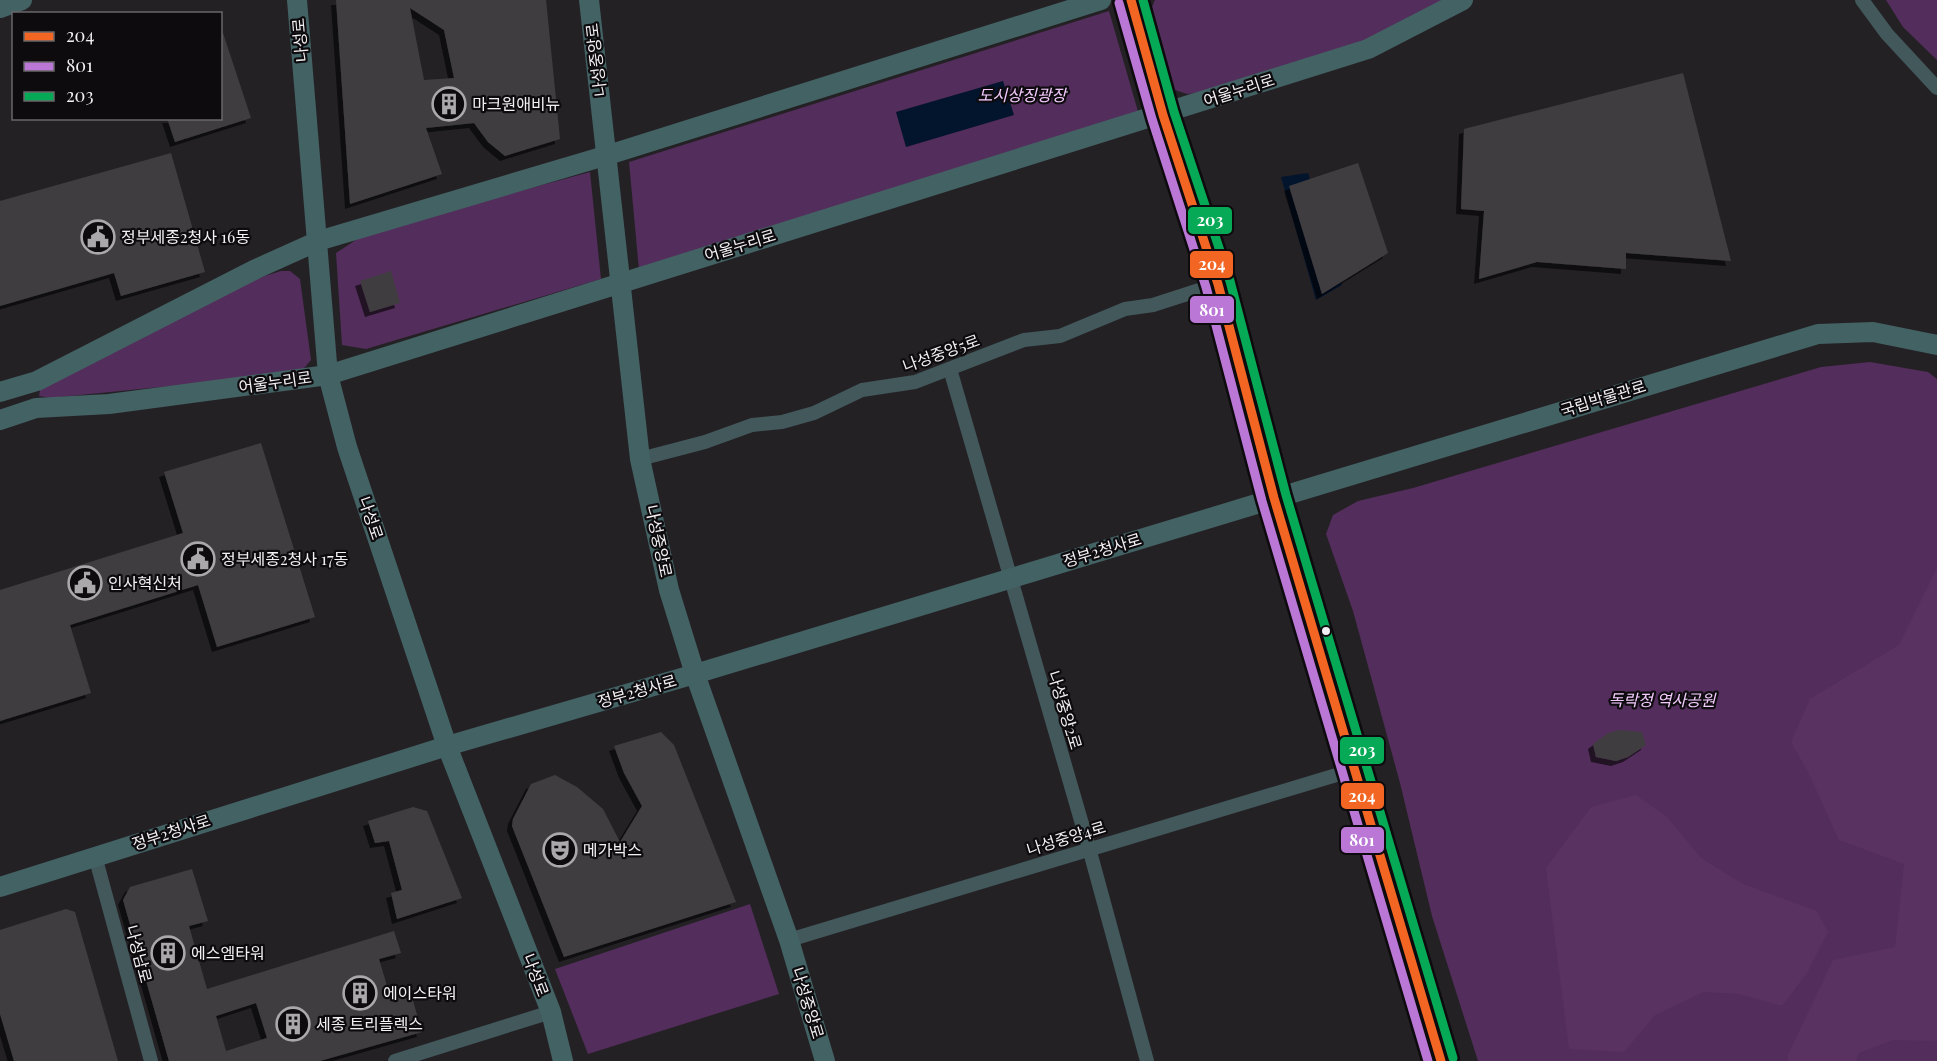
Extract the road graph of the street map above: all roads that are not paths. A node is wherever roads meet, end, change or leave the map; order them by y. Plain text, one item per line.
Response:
1 (22, 0) edge
2 (297, 0) edge
3 (589, 0) edge
4 (1101, 0) edge
5 (1131, 0) edge
6 (1463, 0) edge
7 (1862, 0) edge
8 (0, 8) edge
9 (1937, 88) edge
10 (1163, 115) junction
11 (608, 155) junction
12 (318, 241) junction
13 (623, 282) junction
14 (1218, 284) junction
15 (1937, 345) edge
16 (950, 369) junction
17 (328, 375) junction
18 (0, 392) edge
19 (0, 420) edge
20 (640, 459) junction
21 (1274, 498) junction
22 (1009, 578) junction
23 (695, 674) junction
24 (447, 746) junction
25 (1353, 770) junction
26 (1089, 848) junction
27 (95, 856) junction
28 (0, 887) edge
29 (789, 940) junction
30 (551, 1012) junction
31 (151, 1061) edge
32 (395, 1061) edge
33 (563, 1061) edge
34 (825, 1061) edge
35 (1147, 1061) edge
36 (1441, 1061) edge

1 - 8 street
2 - 12 street, 나성로
3 - 11 street, 나성중앙로
4 - 11 street
5 - 10 main road
6 - 10 street, 어울누리로
7 - 9 street
10 - 13 street, 어울누리로
10 - 14 main road
11 - 12 street
11 - 13 street, 나성중앙로
12 - 17 street, 나성로
12 - 18 street
13 - 17 street, 어울누리로
13 - 20 street, 나성중앙로
14 - 16 street, 나성중앙5로
14 - 21 main road
15 - 21 street, 국립박물관로
16 - 20 street, 나성중앙5로
16 - 22 street, 나성중앙2로
17 - 19 street, 어울누리로
17 - 24 street, 나성로
20 - 23 street, 나성중앙로
21 - 22 street, 정부2청사로
21 - 25 main road
22 - 23 street, 정부2청사로
22 - 26 street, 나성중앙2로
23 - 24 street, 정부2청사로
23 - 29 street, 나성중앙로
24 - 27 street, 정부2청사로
24 - 30 street, 나성로
25 - 26 street, 나성중앙4로
25 - 36 main road
26 - 29 street, 나성중앙4로
26 - 35 street, 나성중앙2로
27 - 28 street, 정부2청사로
27 - 31 street, 나성남로
29 - 34 street, 나성중앙로
30 - 32 street, 나성로
30 - 33 street, 나성로

